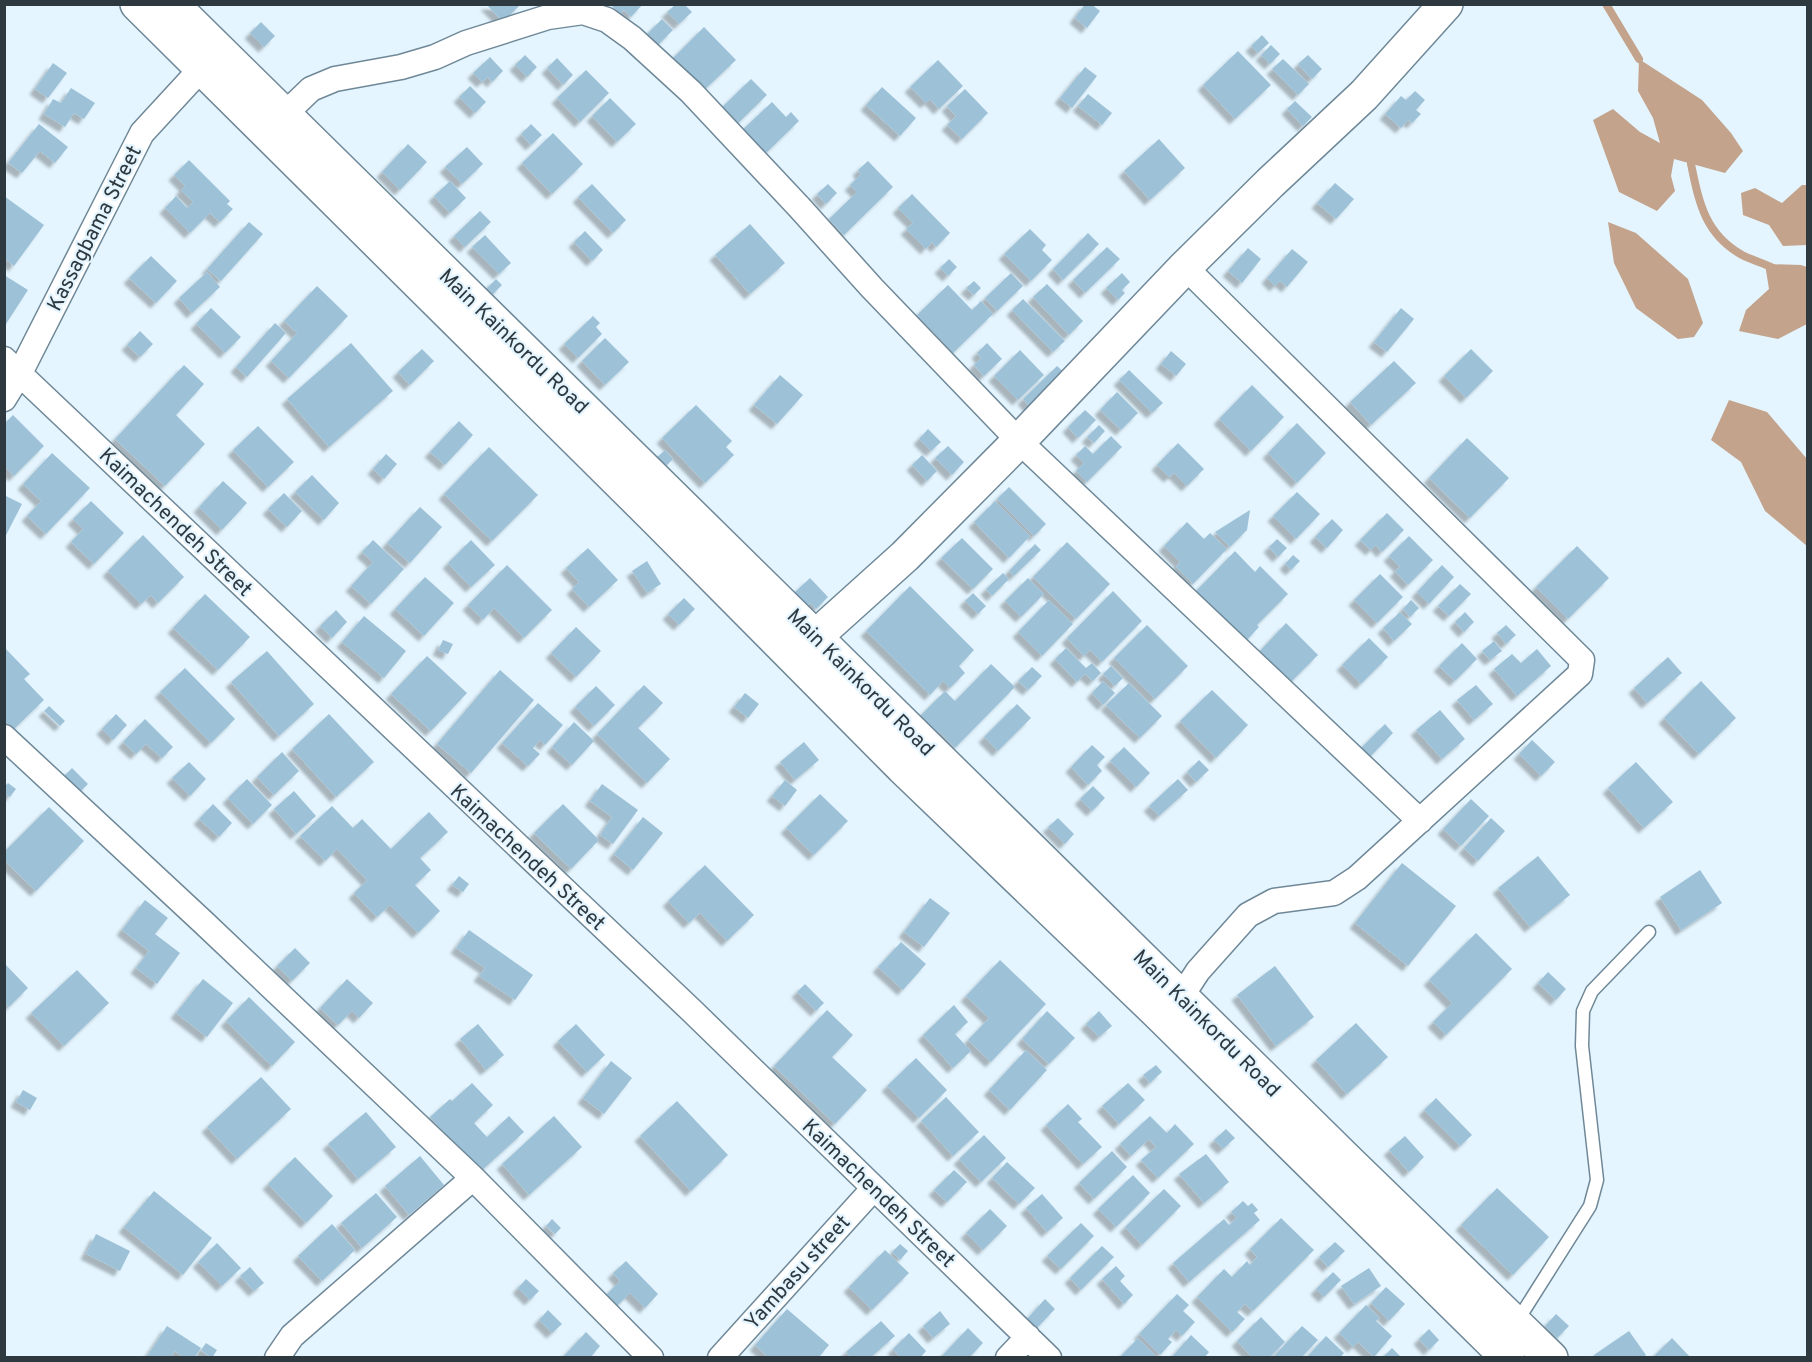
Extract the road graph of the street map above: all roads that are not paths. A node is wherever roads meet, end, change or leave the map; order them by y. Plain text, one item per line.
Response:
1 (137, 4) edge
2 (172, 4) edge
3 (1446, 4) edge
4 (210, 59) junction
5 (284, 115) junction
6 (1185, 267) junction
7 (448, 296) junction
8 (12, 366) edge
9 (4, 399) edge
10 (1019, 441) junction
11 (804, 647) junction
12 (4, 737) edge
13 (1420, 821) junction
14 (1051, 890) junction
15 (1649, 932) dead end
16 (1181, 997) junction
17 (1336, 1170) junction
18 (472, 1178) junction
19 (874, 1188) junction
20 (1028, 1337) junction
21 (1501, 1346) edge
22 (277, 1358) edge
23 (651, 1358) edge
24 (720, 1358) edge
25 (1008, 1358) edge
26 (1049, 1358) edge
27 (1551, 1358) edge

1 - 4 main road
2 - 4 main road, Main Kainkordu Road
3 - 6 main road
4 - 5 main road, Main Kainkordu Road
4 - 7 main road
4 - 8 street, Kassagbama Street
5 - 7 main road, Main Kainkordu Road
5 - 10 street
6 - 10 main road
6 - 13 street
7 - 11 main road
8 - 9 street, Kassagbama Street
8 - 19 street, Kaimachendeh Street
10 - 11 main road
10 - 13 street
11 - 14 main road
12 - 18 street
13 - 16 street
14 - 16 main road, Main Kainkordu Road
14 - 17 main road
15 - 21 lane
16 - 17 main road, Main Kainkordu Road
17 - 21 main road
18 - 22 street
18 - 23 street
19 - 20 street, Kaimachendeh Street
19 - 24 street, Yambasu street
20 - 25 street
20 - 26 street, Kaimachendeh Street
21 - 27 main road

